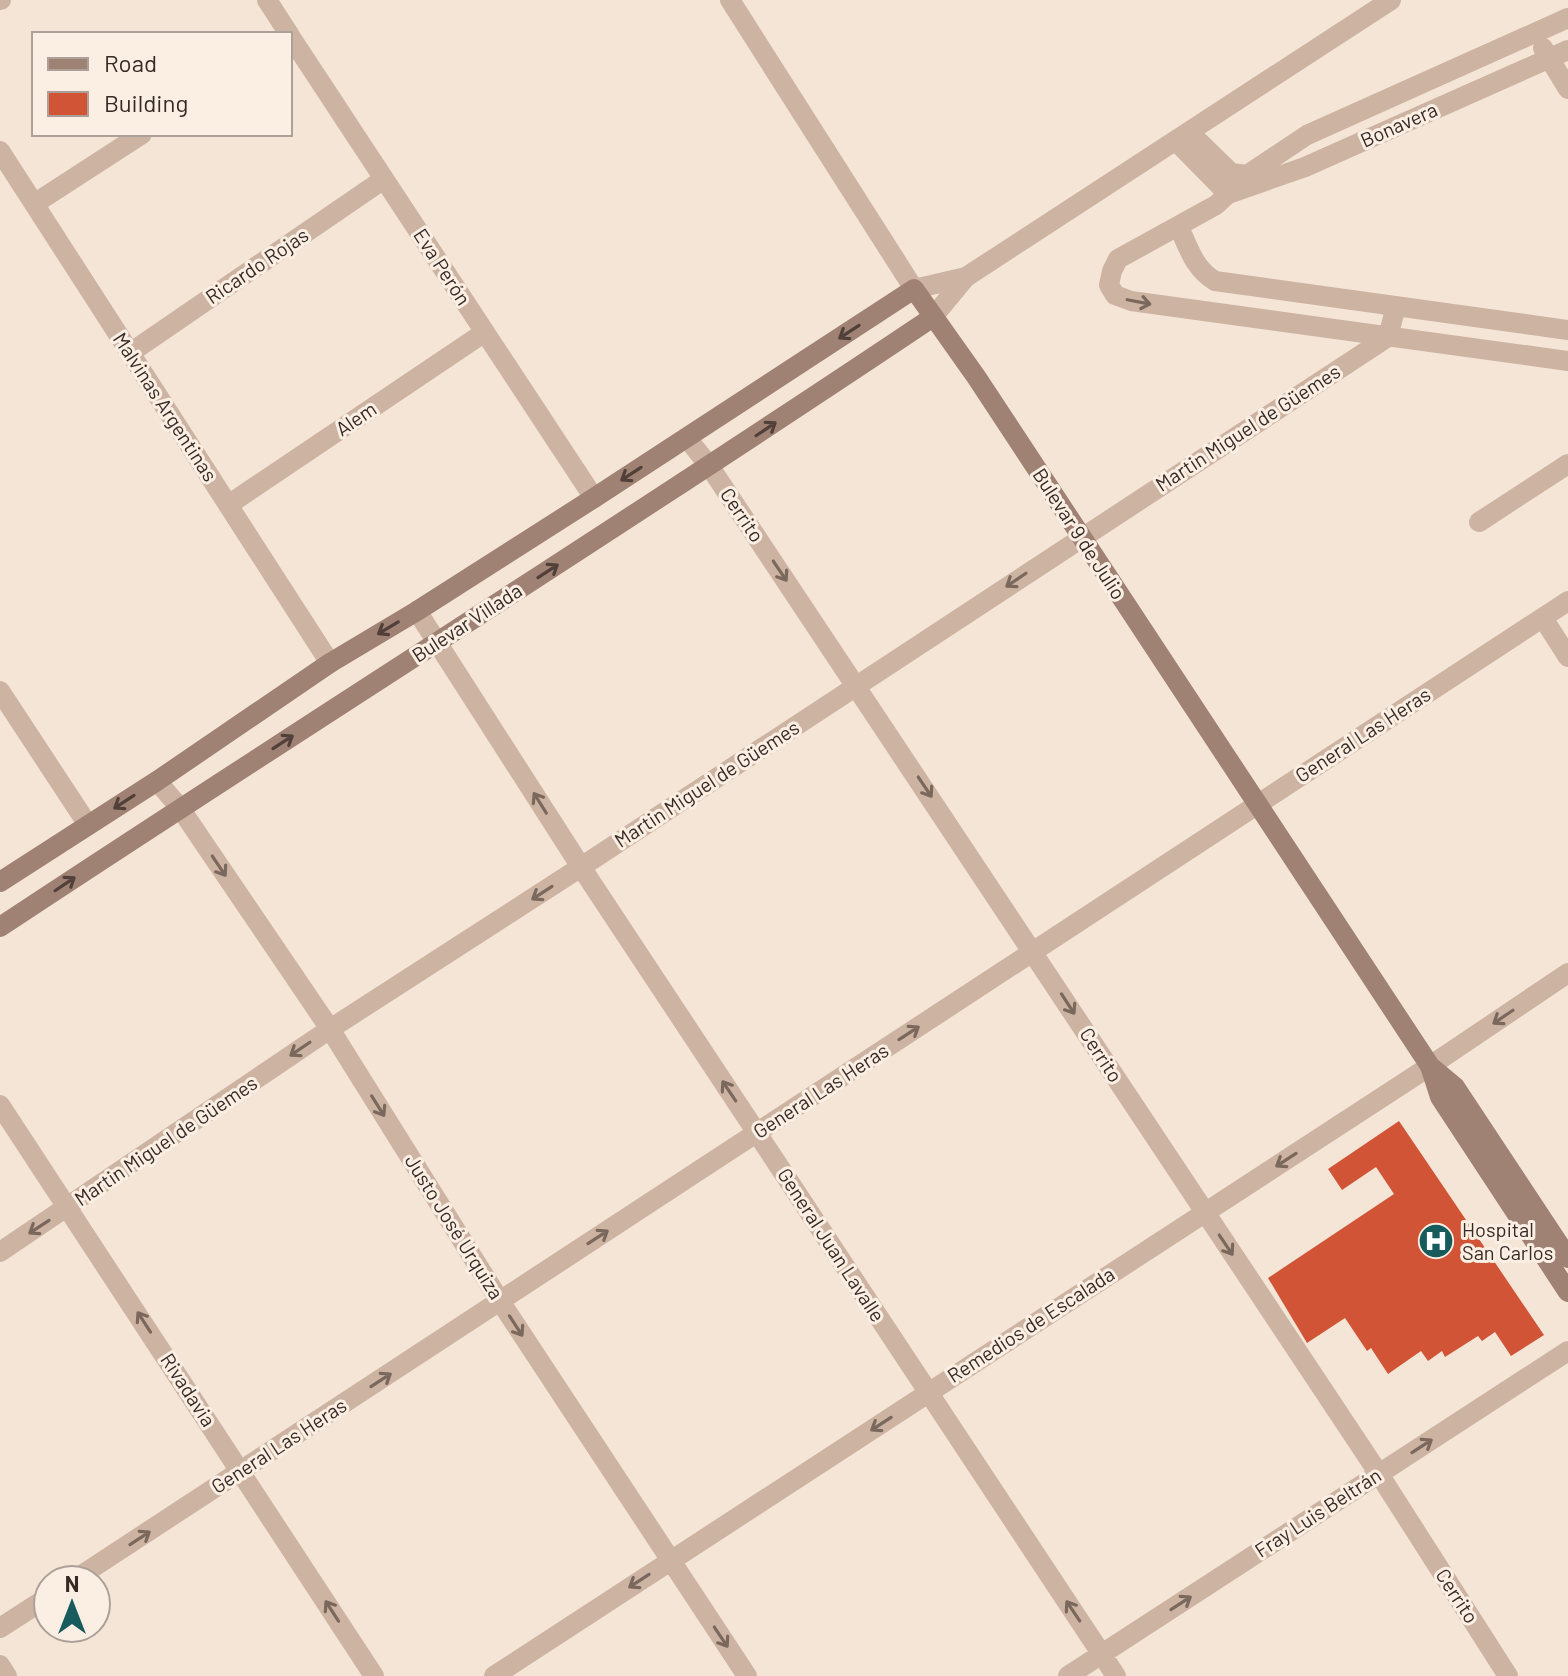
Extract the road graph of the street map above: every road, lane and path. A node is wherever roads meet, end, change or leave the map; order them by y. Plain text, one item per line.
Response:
1 (267, 0) edge
2 (730, 0) edge
3 (1391, 0) edge
4 (1568, 18) edge
5 (287, 32) edge
6 (1536, 32) junction
7 (292, 39) edge
8 (1568, 50) edge
9 (1548, 59) junction
10 (1568, 89) edge
11 (139, 136) edge
12 (1182, 136) junction
13 (0, 151) edge
14 (1231, 173) junction
15 (384, 179) junction
16 (1228, 194) junction
17 (34, 204) junction
18 (1179, 227) junction
19 (966, 277) junction
20 (914, 289) junction
21 (1396, 306) junction
22 (933, 317) junction
23 (1568, 330) edge
24 (485, 332) junction
25 (1388, 337) junction
26 (130, 353) junction
27 (1568, 361) edge
28 (687, 438) junction
29 (1568, 464) edge
30 (710, 467) junction
31 (594, 498) junction
32 (228, 505) junction
33 (1479, 522) dead end
34 (1081, 537) junction
35 (1568, 601) edge
36 (417, 611) junction
37 (1543, 618) junction
38 (439, 641) junction
39 (1568, 657) edge
40 (330, 663) junction
41 (857, 685) junction
42 (0, 691) edge
43 (157, 781) junction
44 (1258, 804) junction
45 (180, 808) junction
46 (88, 825) junction
47 (581, 867) junction
48 (0, 882) edge
49 (0, 927) edge
50 (1034, 951) junction
51 (1568, 973) edge
52 (330, 1029) junction
53 (1430, 1066) junction
54 (0, 1105) edge
55 (757, 1133) junction
56 (69, 1207) junction
57 (1204, 1213) junction
58 (0, 1252) edge
59 (1568, 1258) edge
60 (1568, 1292) edge
61 (500, 1301) junction
62 (1568, 1351) edge
63 (927, 1393) junction
64 (241, 1472) junction
65 (1379, 1474) junction
66 (670, 1561) junction
67 (99, 1564) edge
68 (32, 1607) edge
69 (0, 1628) edge
70 (1102, 1654) junction
71 (0, 1665) edge
72 (7, 1676) edge
73 (374, 1676) edge
74 (494, 1676) edge
75 (747, 1676) edge
76 (1068, 1676) edge
77 (1116, 1676) edge
78 (1508, 1676) edge

1 - 5 street, Eva Perón
2 - 20 street, Bulevar 9 de Julio
3 - 12 street
4 - 6 street
6 - 9 street
6 - 14 street
7 - 15 street, Eva Perón
8 - 9 street, Bonavera
9 - 10 street
9 - 16 street, Bonavera
11 - 17 street
12 - 14 street
12 - 16 street
12 - 19 street
13 - 17 street, Malvinas Argentinas
14 - 16 street
15 - 24 street, Eva Perón
15 - 26 street, Ricardo Rojas
16 - 18 street, Bonavera
17 - 26 street, Malvinas Argentinas
18 - 21 street
18 -> 25 street, Bonavera
19 - 20 street
19 - 22 street
20 - 22 main road, Bulevar 9 de Julio
20 -> 28 main road, Bulevar Villada
21 - 23 street
21 - 25 street
30 -> 22 main road, Bulevar Villada
22 - 34 main road, Bulevar 9 de Julio
24 - 31 street, Eva Perón
24 - 32 street, Alem
25 - 27 street
25 - 34 street, Martin Miguel de Güemes
26 - 32 street, Malvinas Argentinas
28 - 30 street, Cerrito
28 -> 31 main road, Bulevar Villada
29 - 33 street
38 -> 30 main road, Bulevar Villada
30 -> 41 street, Cerrito
31 - 36 main road, Bulevar Villada
32 - 40 street, Malvinas Argentinas
34 -> 41 street, Martin Miguel de Güemes
34 - 44 main road, Bulevar 9 de Julio
35 - 37 street, General Las Heras
36 - 38 street, General Juan Lavalle
36 -> 40 main road, Bulevar Villada
37 - 39 street
37 - 44 street, General Las Heras
45 -> 38 main road, Bulevar Villada
47 -> 38 street, General Juan Lavalle
40 - 43 main road, Bulevar Villada
41 - 47 street, Martin Miguel de Güemes
41 -> 50 street, Cerrito
42 - 46 street
43 - 45 street, Justo José Urquiza
43 -> 46 main road, Bulevar Villada
44 - 50 street, General Las Heras
44 - 53 main road, Bulevar 9 de Julio
49 -> 45 main road, Bulevar Villada
45 -> 52 street, Justo José Urquiza
46 - 48 main road, Bulevar Villada
47 -> 52 street, Martin Miguel de Güemes
55 -> 47 street, General Juan Lavalle
55 -> 50 street, General Las Heras
50 -> 57 street, Cerrito
51 -> 53 street, Remedios de Escalada
52 -> 56 street, Martin Miguel de Güemes
52 -> 61 street, Justo José Urquiza
53 -> 57 street, Remedios de Escalada
53 - 59 main road, Bulevar 9 de Julio
53 - 60 main road, Bulevar 9 de Julio
54 - 56 street, Rivadavia
61 -> 55 street, General Las Heras
55 - 63 street, General Juan Lavalle
56 -> 58 street, Martin Miguel de Güemes
64 -> 56 street, Rivadavia
57 - 63 street, Remedios de Escalada
57 -> 65 street, Cerrito
64 -> 61 street, General Las Heras
61 -> 66 street, Justo José Urquiza
65 -> 62 street, Fray Luis Beltrán
63 -> 66 street, Remedios de Escalada
70 -> 63 street, General Juan Lavalle
67 -> 64 street, General Las Heras
73 -> 64 street, Rivadavia
70 -> 65 street, Fray Luis Beltrán
65 - 78 street, Cerrito
66 -> 74 street, Remedios de Escalada
66 -> 75 street, Justo José Urquiza
68 - 69 street
70 - 76 street, Fray Luis Beltrán
70 - 77 street, General Juan Lavalle
71 - 72 street

